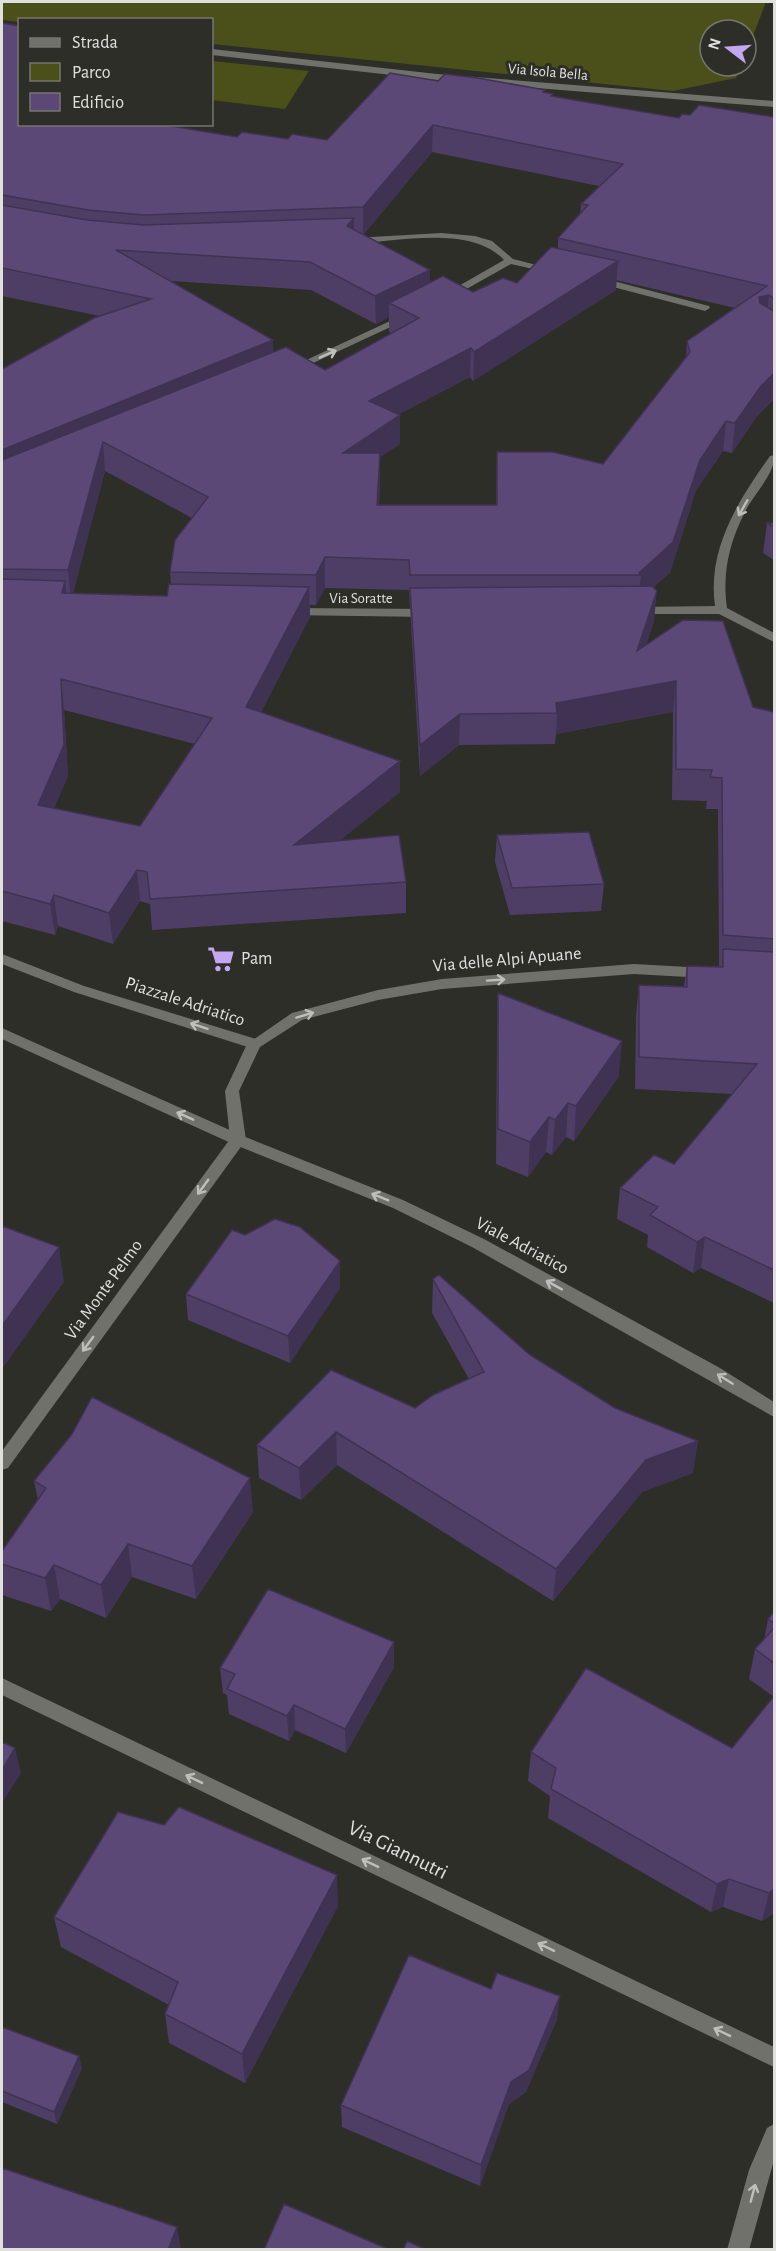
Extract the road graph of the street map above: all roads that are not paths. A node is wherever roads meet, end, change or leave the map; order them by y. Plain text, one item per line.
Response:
1 (213, 52) edge
2 (774, 104) edge
3 (345, 241) edge
4 (510, 261) junction
5 (563, 273) edge
6 (584, 277) edge
7 (434, 304) edge
8 (705, 308) dead end
9 (417, 312) edge
10 (282, 373) edge
11 (774, 458) edge
12 (721, 610) junction
13 (281, 612) edge
14 (626, 612) edge
15 (447, 613) edge
16 (774, 638) edge
17 (2, 959) edge
18 (716, 973) edge
19 (2, 1033) edge
20 (254, 1044) junction
21 (238, 1140) junction
22 (774, 1410) edge
23 (2, 1463) edge
24 (2, 1686) edge
25 (774, 2057) edge
26 (774, 2134) edge
27 (738, 2250) edge

1 - 2 street, Via Isola Bella
3 - 4 street
4 - 5 street
4 - 7 street
6 - 8 street
10 -> 9 street
11 -> 12 street
12 - 14 street
12 - 16 street
13 - 15 street, Via Soratte
20 -> 17 street, Piazzale Adriatico
20 -> 18 street, Via delle Alpi Apuane
21 -> 19 street
20 - 21 street, Piazzale Adriatico
22 -> 21 street, Viale Adriatico
21 -> 23 street, Via Monte Pelmo
25 -> 24 street, Via Giannutri
27 -> 26 street

